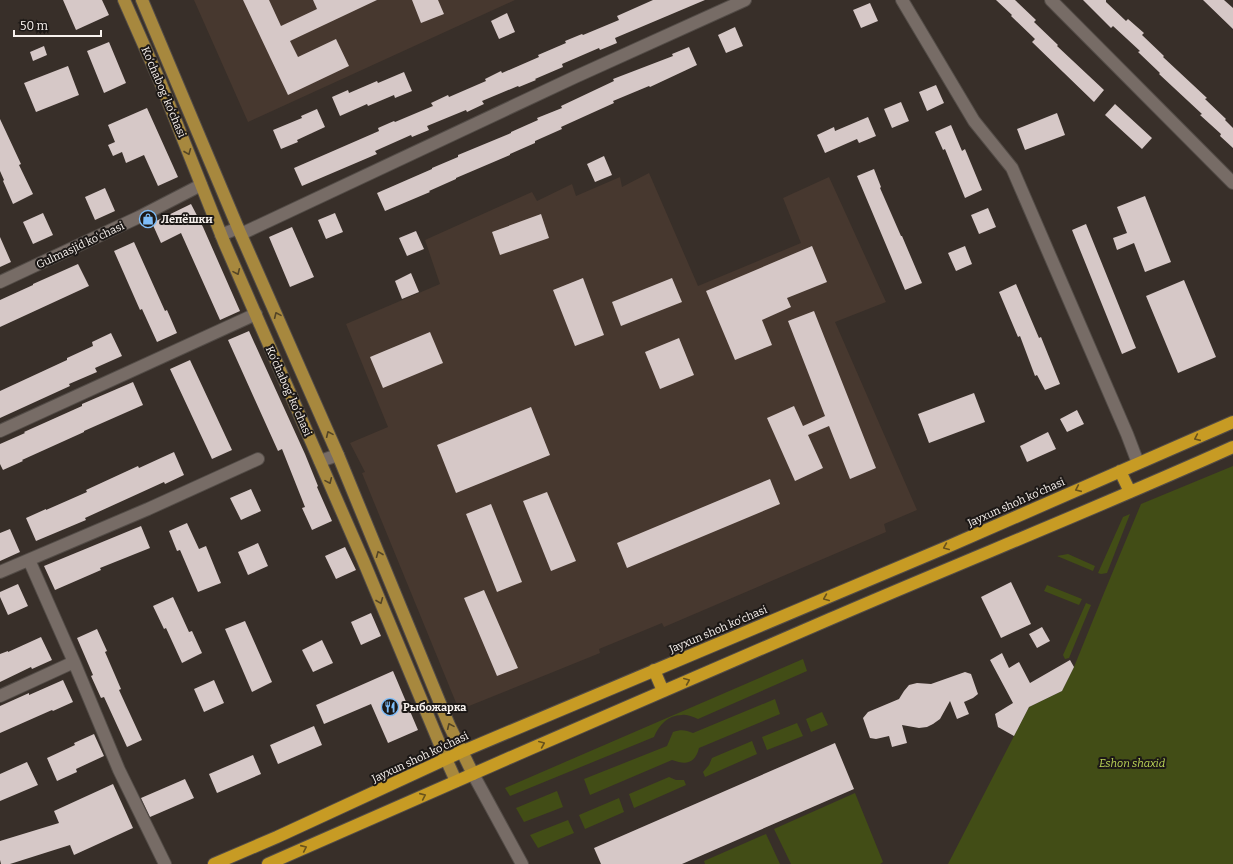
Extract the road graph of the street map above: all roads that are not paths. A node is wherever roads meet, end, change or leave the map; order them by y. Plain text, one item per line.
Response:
1 (124, 0) edge
2 (142, 0) edge
3 (745, 0) edge
4 (902, 0) edge
5 (1051, 0) edge
6 (1233, 182) edge
7 (201, 185) junction
8 (240, 231) junction
9 (222, 235) junction
10 (0, 282) edge
11 (256, 314) junction
12 (1233, 422) edge
13 (0, 431) edge
14 (1233, 447) edge
15 (338, 455) junction
16 (258, 459) dead end
17 (320, 461) junction
18 (1138, 463) junction
19 (1120, 471) junction
20 (1130, 492) junction
21 (969, 537) junction
22 (976, 557) junction
23 (29, 560) junction
24 (0, 572) edge
25 (74, 662) junction
26 (654, 670) junction
27 (664, 691) junction
28 (0, 696) edge
29 (461, 752) junction
30 (446, 759) junction
31 (473, 774) junction
32 (456, 781) junction
33 (166, 864) edge
34 (214, 864) edge
35 (268, 864) edge
36 (522, 864) edge

1 -> 7 main road, Ko‘chabog‘ ko‘chasi
2 - 8 main road, Ko‘chabog‘ ko‘chasi
3 - 8 street
4 - 18 street
5 - 6 street
7 - 9 main road, Ko‘chabog‘ ko‘chasi
7 - 10 street, Gulmasjid ko'chasi
8 - 9 street
15 -> 8 main road, Ko‘chabog‘ ko‘chasi
9 -> 11 main road, Ko‘chabog‘ ko‘chasi
11 - 13 street
11 - 17 main road, Ko‘chabog‘ ko‘chasi
12 -> 18 highway, Jayxun shoh ko'chasi
14 - 20 highway
15 - 17 street
29 -> 15 main road, Ko‘chabog‘ ko‘chasi
16 - 23 street
17 -> 30 main road, Ko‘chabog‘ ko‘chasi
18 - 19 highway, Jayxun shoh ko'chasi
19 - 20 highway
19 -> 21 highway, Jayxun shoh ko'chasi
20 - 22 highway
21 - 22 highway
21 -> 26 highway, Jayxun shoh ko'chasi
27 -> 22 highway
23 - 24 street
23 - 25 street
25 - 28 street
25 - 33 street
26 - 27 highway
26 - 29 highway, Jayxun shoh ko'chasi
31 -> 27 highway
29 - 30 highway, Jayxun shoh ko'chasi
29 - 31 main road, Ko‘chabog‘ ko‘chasi
30 - 32 main road, Ko‘chabog‘ ko‘chasi
30 - 34 highway, Jayxun shoh ko'chasi
31 - 32 highway
31 - 36 street
35 -> 32 highway

